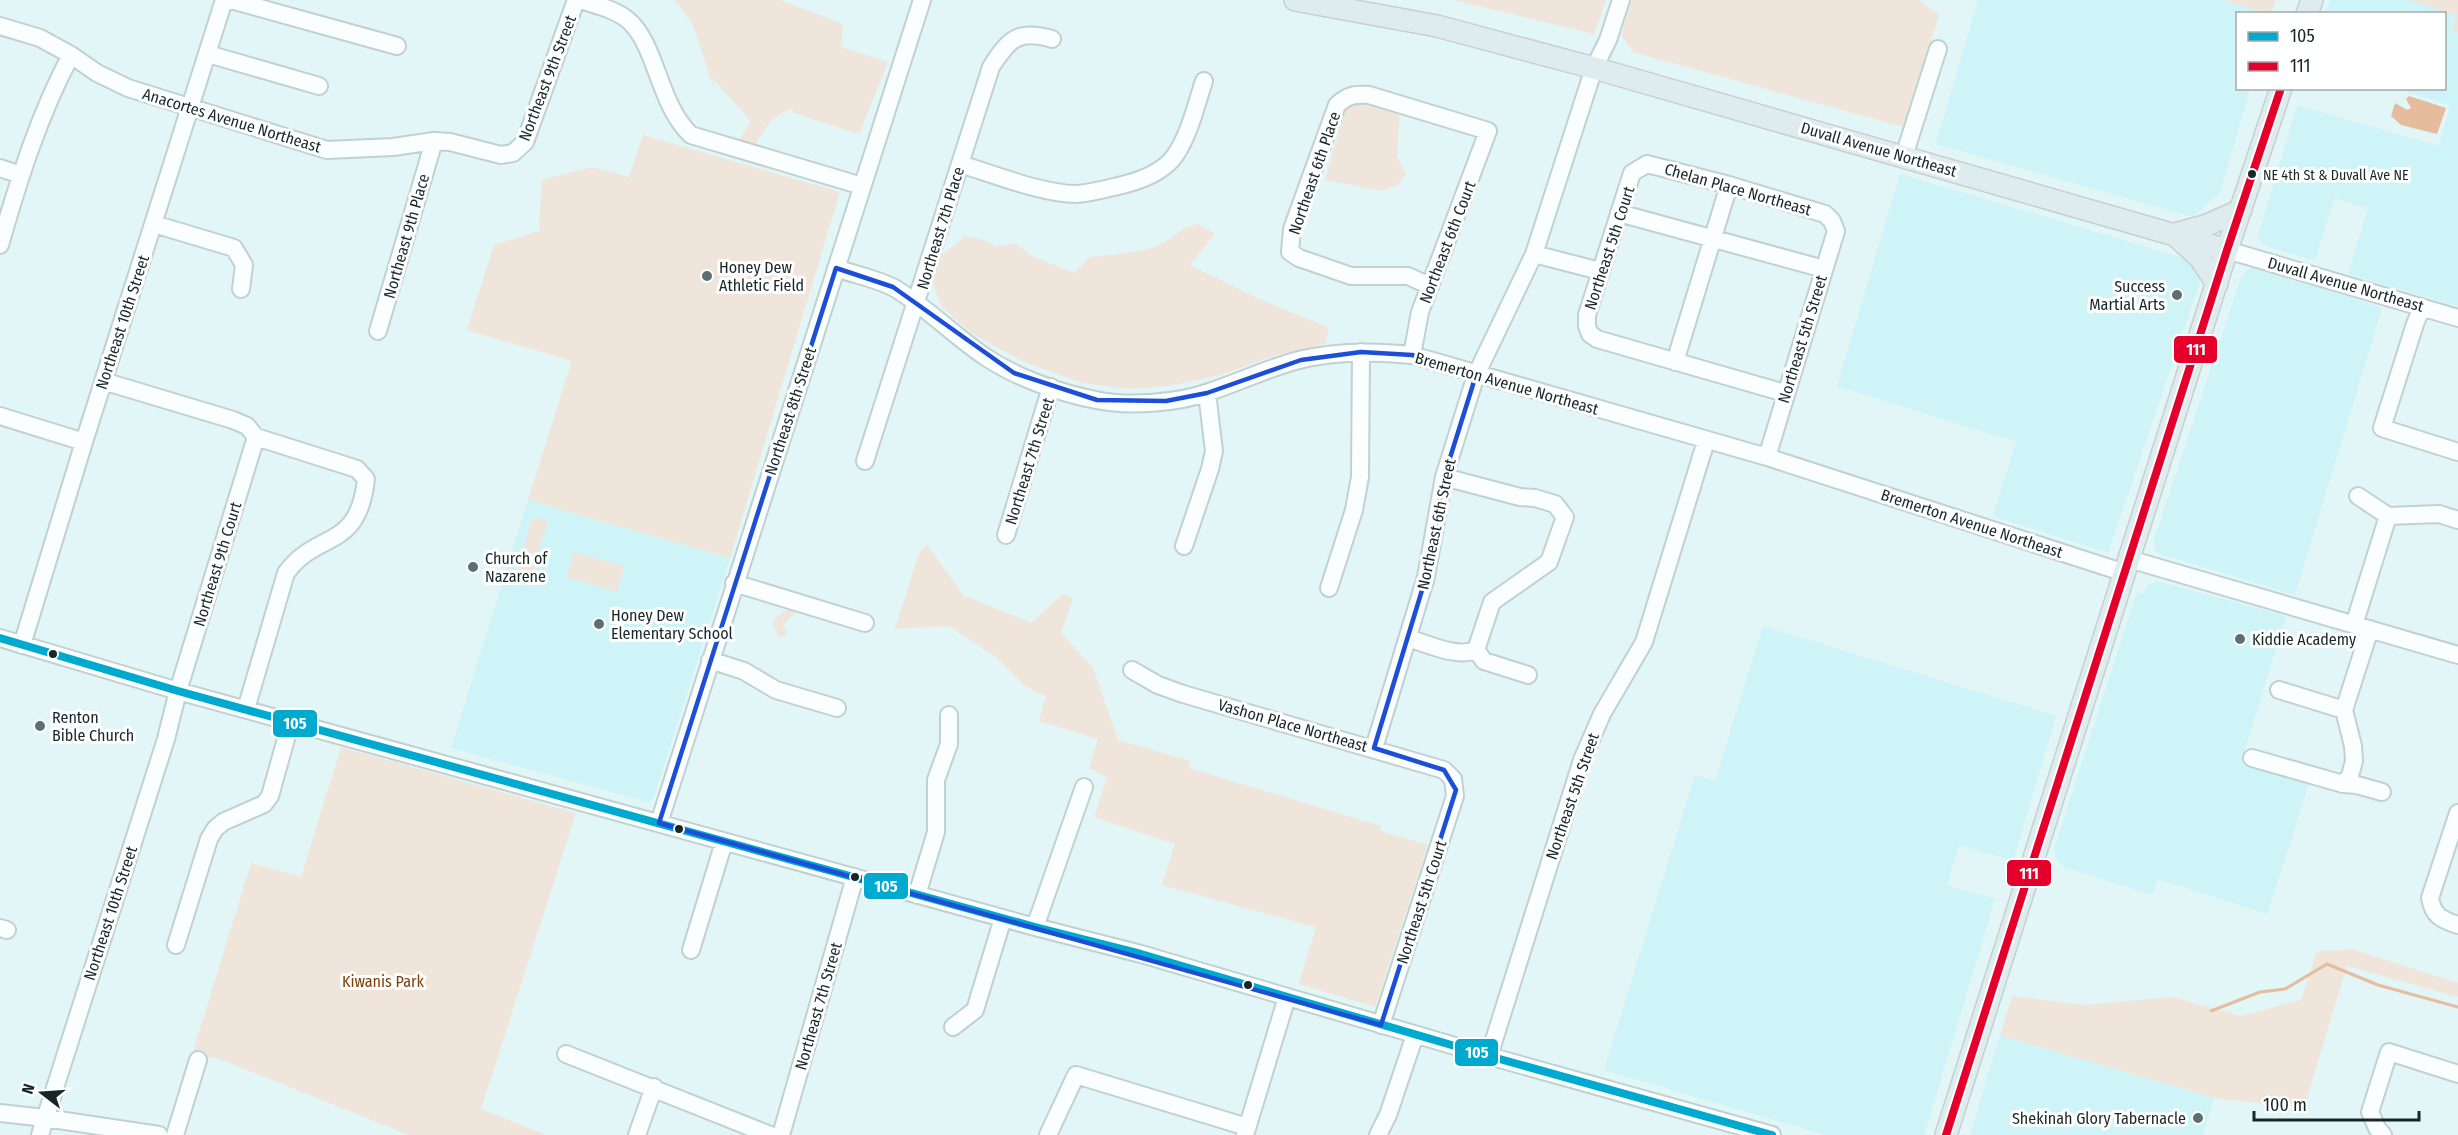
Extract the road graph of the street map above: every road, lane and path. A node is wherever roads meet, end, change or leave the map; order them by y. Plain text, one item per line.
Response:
1 (224, 0) edge
2 (231, 0) edge
3 (578, 0) edge
4 (922, 0) edge
5 (1295, 0) edge
6 (1621, 0) edge
7 (0, 26) edge
8 (1052, 39) dead end
9 (396, 46) dead end
10 (1938, 49) dead end
11 (208, 54) junction
12 (71, 55) junction
13 (1594, 68) junction
14 (1204, 81) dead end
15 (319, 86) dead end
16 (2280, 90) edge
17 (1345, 97) joint
18 (191, 108) junction
19 (434, 141) junction
20 (513, 153) joint
21 (1904, 156) junction
22 (960, 164) junction
23 (1641, 166) joint
24 (0, 168) edge
25 (21, 175) junction
26 (1729, 184) junction
27 (862, 186) junction
28 (2241, 210) junction
29 (1619, 213) junction
30 (1832, 221) joint
31 (154, 224) junction
32 (2174, 234) junction
33 (1713, 239) junction
34 (0, 244) edge
35 (2228, 250) junction
36 (1534, 254) junction
37 (836, 268) junction
38 (1824, 269) junction
39 (1600, 272) junction
40 (2217, 284) junction
41 (1430, 286) junction
42 (241, 290) dead end
43 (917, 303) junction
44 (2422, 307) junction
45 (2458, 318) edge
46 (378, 331) dead end
47 (1361, 352) junction
48 (1412, 355) junction
49 (1675, 362) junction
50 (1476, 375) junction
51 (103, 381) junction
52 (1051, 387) junction
53 (1207, 393) junction
54 (1785, 393) junction
55 (0, 416) edge
56 (256, 437) junction
57 (1706, 441) junction
58 (84, 442) junction
59 (2458, 452) edge
60 (1767, 457) junction
61 (865, 461) dead end
62 (1444, 477) junction
63 (2358, 496) dead end
64 (2388, 516) junction
65 (2458, 520) edge
66 (1006, 535) dead end
67 (1184, 546) dead end
68 (2127, 566) junction
69 (734, 583) junction
70 (1329, 588) dead end
71 (865, 623) dead end
72 (2362, 627) junction
73 (0, 638) edge
74 (1408, 638) junction
75 (22, 645) junction
76 (1476, 650) junction
77 (2458, 655) edge
78 (710, 660) junction
79 (1132, 670) dead end
80 (1528, 675) dead end
81 (2279, 690) dead end
82 (178, 691) junction
83 (837, 708) dead end
84 (246, 709) junction
85 (2344, 710) junction
86 (949, 715) dead end
87 (291, 721) junction
88 (1374, 748) junction
89 (2252, 758) dead end
90 (1453, 779) joint
91 (2343, 784) junction
92 (1084, 787) dead end
93 (2382, 792) dead end
94 (2458, 813) edge
95 (659, 823) junction
96 (724, 842) junction
97 (855, 877) junction
98 (917, 895) junction
99 (1003, 918) junction
100 (2458, 925) edge
101 (1035, 927) junction
102 (176, 945) dead end
103 (691, 950) dead end
104 (1287, 997) junction
105 (1381, 1025) junction
106 (953, 1027) dead end
107 (1415, 1035) junction
108 (567, 1054) dead end
109 (1489, 1056) junction
110 (198, 1060) dead end
111 (2458, 1074) edge
112 (654, 1087) junction
113 (0, 1113) edge
114 (45, 1118) junction
115 (1716, 1128) edge
116 (1246, 1131) edge
117 (40, 1135) edge
118 (159, 1135) edge
119 (175, 1135) edge
120 (637, 1135) edge
121 (770, 1135) edge
122 (781, 1135) edge
123 (1048, 1135) edge
124 (1378, 1135) edge
125 (1772, 1135) edge
126 (1946, 1135) edge
127 (2383, 1135) edge

1 - 11 street, Northeast 10th Street
2 - 9 street
3 - 20 street, Northeast 9th Street
3 - 27 street
4 - 27 street, Northeast 8th Street
5 - 13 main road, Duvall Avenue Northeast
6 - 13 street, Northeast 6th Street
7 - 12 street, Anacortes Avenue Northeast
8 - 22 street, Northeast 7th Place
10 - 21 street
11 - 15 street
11 - 18 street, Northeast 10th Street
12 - 18 street, Anacortes Avenue Northeast
12 - 25 street
13 - 21 main road, Duvall Avenue Northeast
13 - 36 street, Northeast 6th Street
14 - 22 street
16 - 28 main road
17 - 41 street, Northeast 6th Place
17 - 41 street, Northeast 6th Court
18 - 19 street, Anacortes Avenue Northeast
18 - 31 street, Northeast 10th Street
19 - 20 street, Anacortes Avenue Northeast
19 - 46 street, Northeast 9th Place
21 - 32 main road, Duvall Avenue Northeast
22 - 43 street, Northeast 7th Place
23 - 26 street, Chelan Place Northeast
23 - 29 street, Northeast 5th Court
24 - 25 street
25 - 34 street
26 - 30 street, Chelan Place Northeast
26 - 33 street
27 - 37 street, Northeast 8th Street
28 - 32 main road
28 - 35 main road
29 - 33 street
29 - 39 street, Northeast 5th Court
30 - 38 street, Northeast 5th Street
31 - 42 street
31 - 51 street, Northeast 10th Street
32 - 35 main road, Duvall Avenue Northeast
32 - 40 main road
33 - 38 street
33 - 49 street
35 - 40 main road
35 - 44 street, Duvall Avenue Northeast
36 - 39 street
36 - 50 street, Northeast 6th Street
37 - 43 street, Bremerton Avenue Northeast
37 - 69 street, Northeast 8th Street
38 - 54 street, Northeast 5th Street
39 - 49 street, Northeast 5th Court
40 - 68 main road
41 - 48 street, Northeast 6th Court
43 - 52 street, Bremerton Avenue Northeast
43 - 61 street, Northeast 7th Place
44 - 45 street, Duvall Avenue Northeast
44 - 59 street
47 - 48 street, Bremerton Avenue Northeast
47 - 53 street, Bremerton Avenue Northeast
47 - 70 street
48 - 50 street, Bremerton Avenue Northeast
49 - 54 street
50 - 57 street, Bremerton Avenue Northeast
50 - 62 street, Northeast 6th Street
51 - 56 street
51 - 58 street, Northeast 10th Street
52 - 53 street, Bremerton Avenue Northeast
52 - 66 street, Northeast 7th Street
53 - 67 street
54 - 60 street, Northeast 5th Street
55 - 58 street
56 - 82 street, Northeast 9th Court
56 - 84 street
57 - 60 street, Bremerton Avenue Northeast
57 - 109 street, Northeast 5th Street
58 - 75 street, Northeast 10th Street
60 - 68 street, Bremerton Avenue Northeast
62 - 74 street, Northeast 6th Street
62 - 76 street
63 - 64 street
64 - 65 street
64 - 72 street
68 - 72 street, Bremerton Avenue Northeast
68 - 126 main road
69 - 71 street
69 - 78 street, Northeast 8th Street
72 - 77 street, Bremerton Avenue Northeast
72 - 85 street
73 - 75 street
74 - 76 street
74 - 88 street, Northeast 6th Street
75 - 82 street
76 - 80 street
78 - 83 street
78 - 95 street, Northeast 8th Street
79 - 88 street, Vashon Place Northeast
81 - 85 street
82 - 84 street
82 - 114 street, Northeast 10th Street
84 - 87 street
85 - 91 street
86 - 98 street
87 - 95 street
87 - 102 street
88 - 90 street, Vashon Place Northeast
89 - 91 street
90 - 105 street, Northeast 5th Court
91 - 93 street
92 - 101 street
94 - 100 street
95 - 96 street
96 - 97 street
96 - 103 street
97 - 98 street
97 - 122 street, Northeast 7th Street
98 - 99 street
99 - 101 street
99 - 106 street
101 - 104 street
104 - 105 street
104 - 116 street
105 - 107 street
107 - 109 street
107 - 124 street
108 - 112 street
109 - 115 street
110 - 119 street
111 - 127 street
112 - 120 street
112 - 121 street
113 - 114 street
114 - 117 street, Northeast 10th Street
114 - 118 street
115 - 125 street
116 - 123 street

